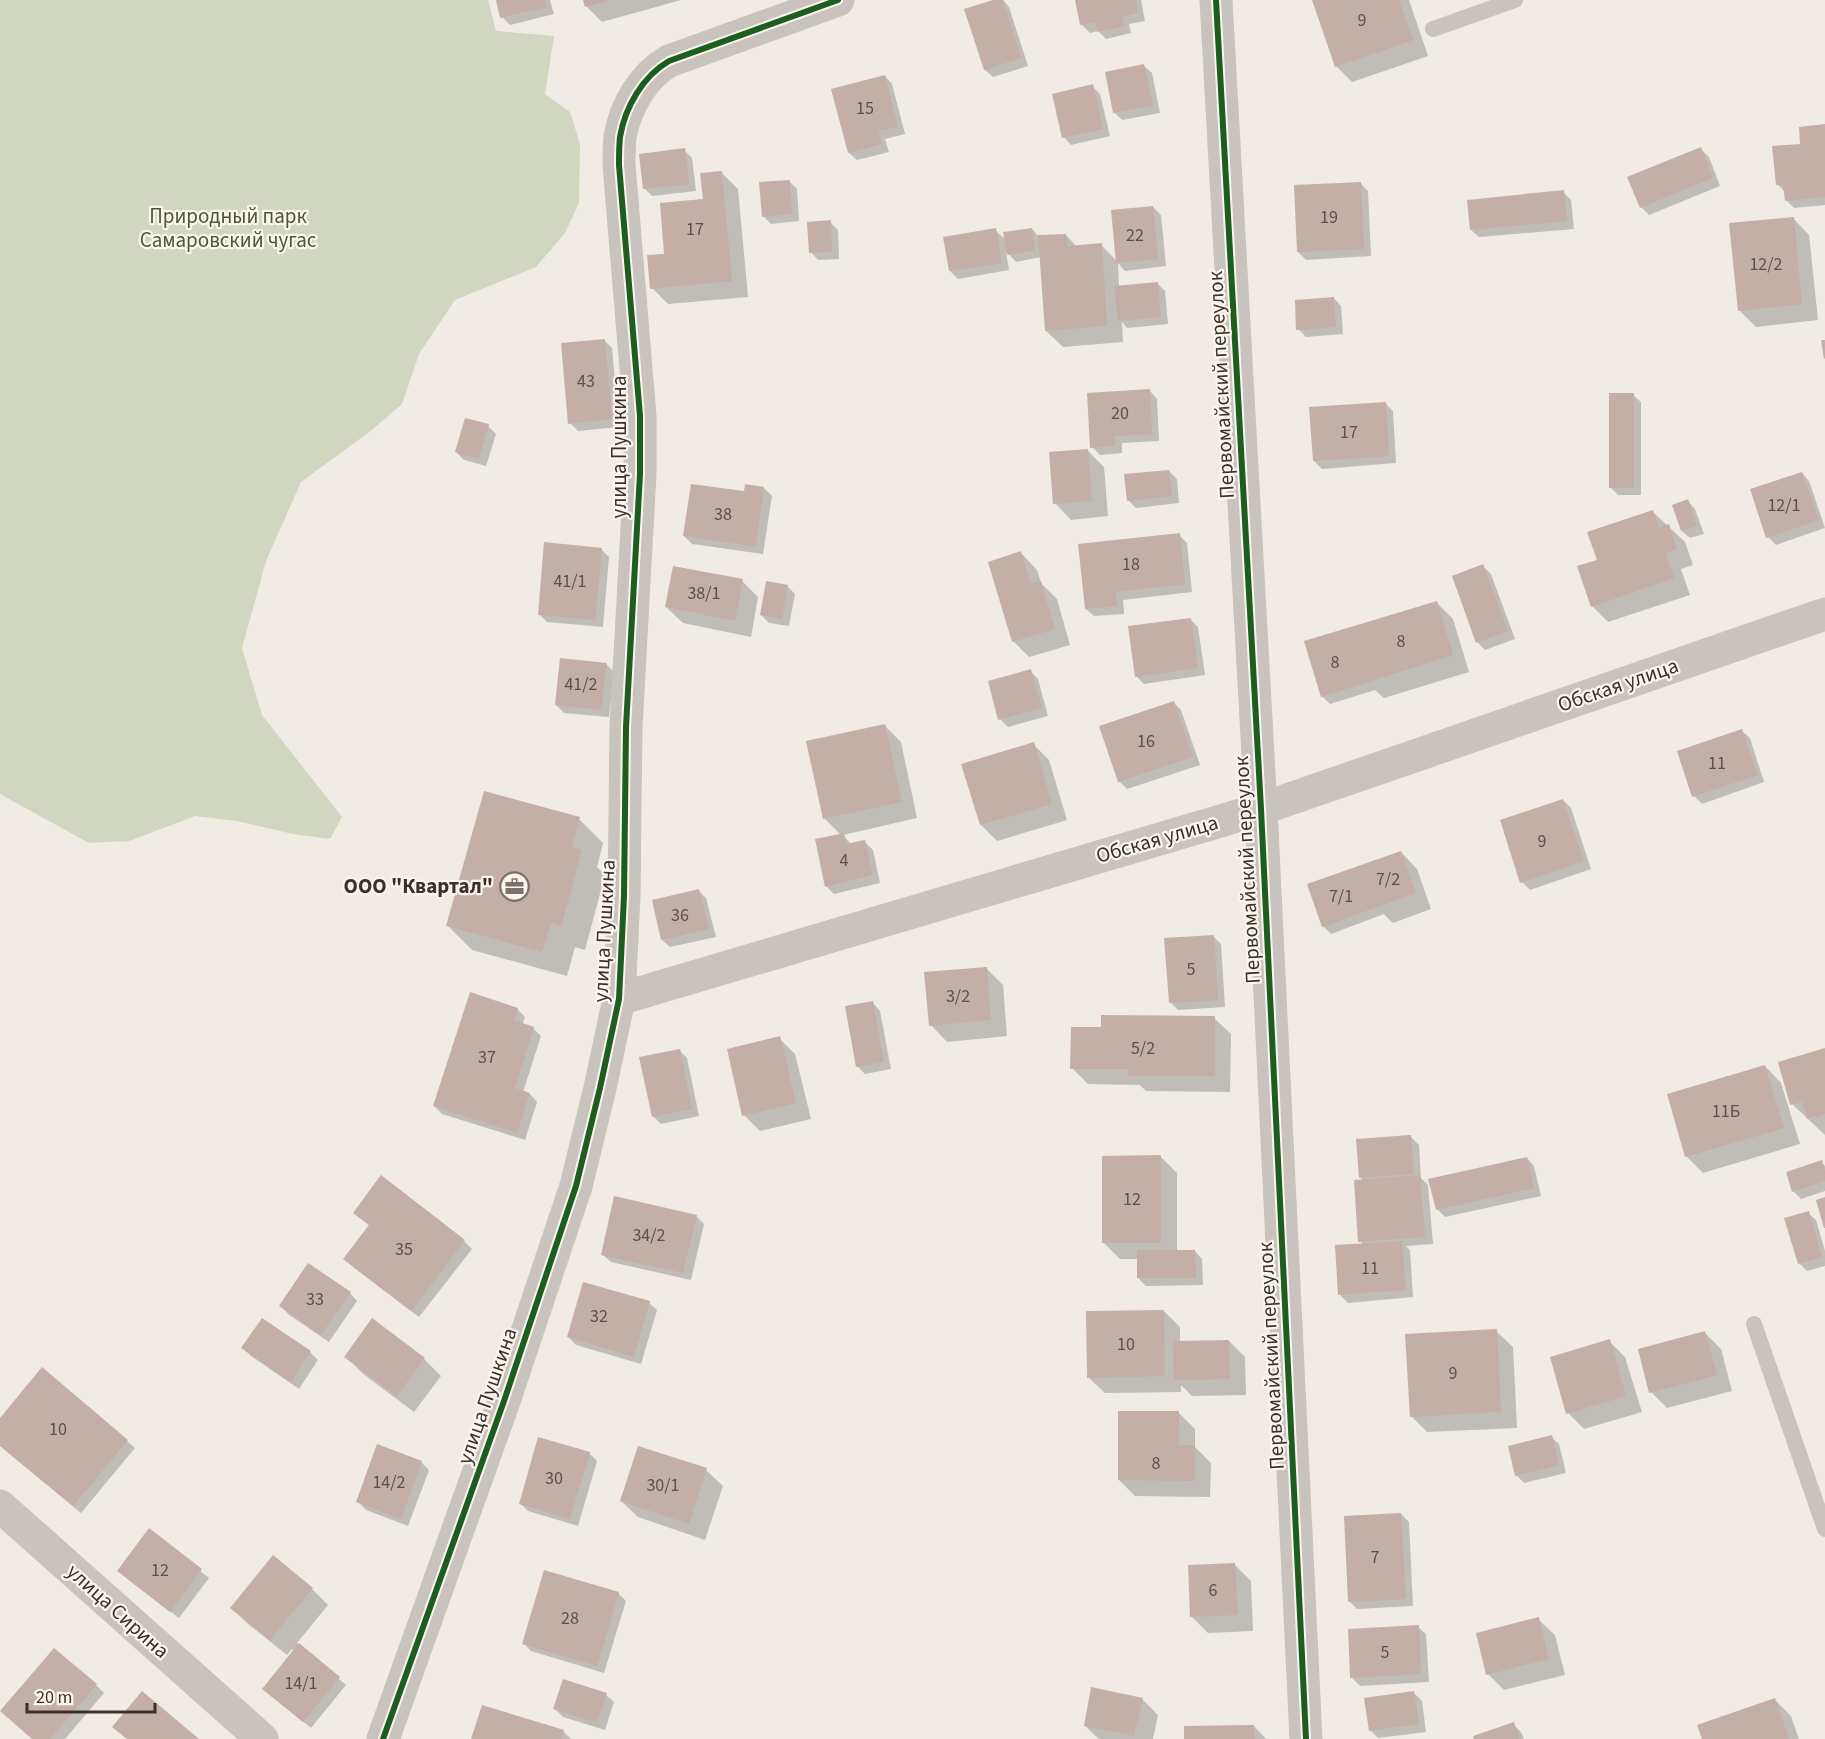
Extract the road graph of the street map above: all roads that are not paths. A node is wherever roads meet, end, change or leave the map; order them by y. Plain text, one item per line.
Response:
1 (838, 0) edge
2 (1216, 0) edge
3 (1515, 0) edge
4 (1432, 29) dead end
5 (1825, 614) edge
6 (1261, 809) junction
7 (619, 999) junction
8 (1754, 1324) dead end
9 (0, 1506) edge
10 (1822, 1507) edge
11 (1825, 1529) edge
12 (262, 1739) edge
13 (383, 1739) edge
14 (1306, 1739) edge

1 - 7 street, улица Пушкина
2 - 6 street, Первомайский переулок
3 - 4 lane
5 - 6 street, Обская улица
6 - 7 street, Обская улица
6 - 14 street, Первомайский переулок
7 - 13 street, улица Пушкина
8 - 10 lane
9 - 12 street, улица Сирина
10 - 11 lane

